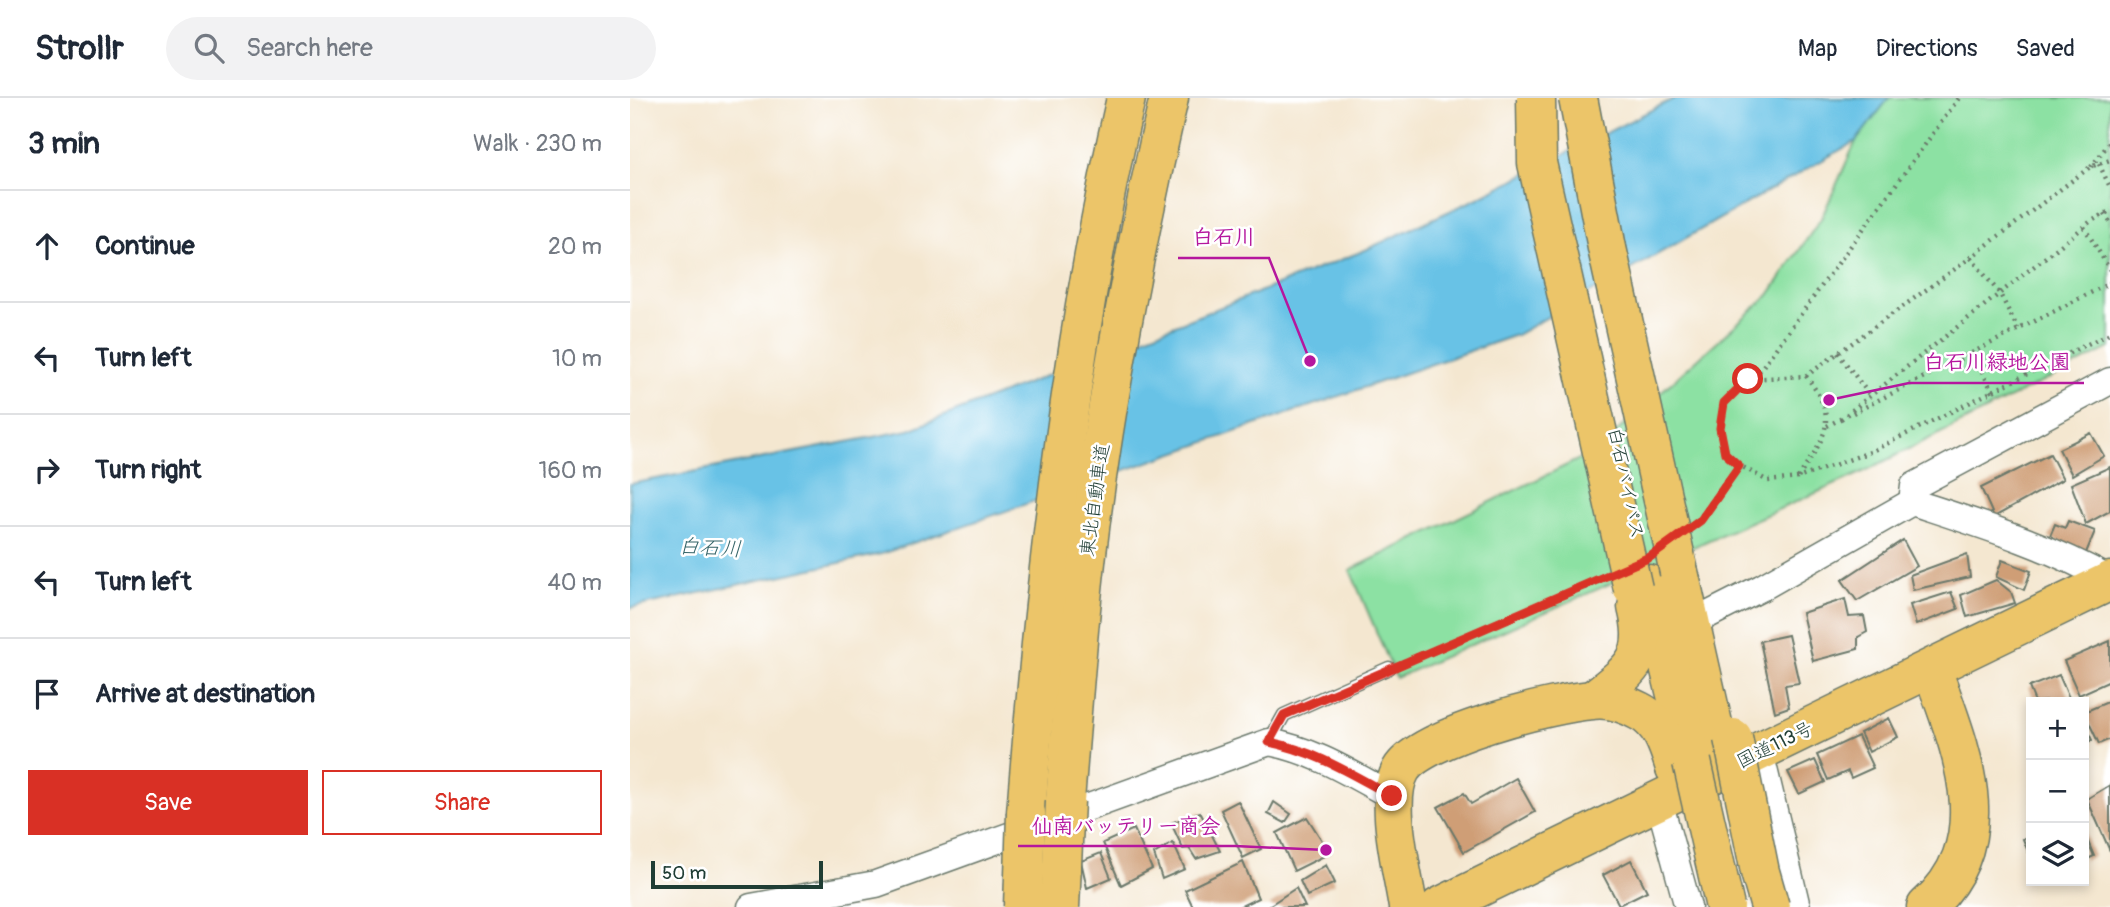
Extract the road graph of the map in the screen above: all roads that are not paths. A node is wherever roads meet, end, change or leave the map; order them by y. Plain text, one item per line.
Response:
1 (1126, 98) edge
2 (1169, 98) edge
3 (1536, 98) edge
4 (1547, 98) edge
5 (1578, 98) edge
6 (2110, 382) edge
7 (1912, 502) junction
8 (2110, 580) edge
9 (1642, 581) junction
10 (1696, 639) junction
11 (1389, 668) road end
12 (1932, 670) junction
13 (1594, 699) junction
14 (1269, 742) junction
15 (1706, 761) junction
16 (1392, 796) junction
17 (1780, 840) junction
18 (1684, 895) edge
19 (751, 907) edge
20 (1023, 907) edge
21 (1060, 907) edge
22 (1408, 907) edge
23 (1439, 907) edge
24 (1710, 907) edge
25 (1725, 907) edge
26 (1754, 907) edge
27 (1770, 907) edge
28 (1797, 907) edge
29 (1926, 907) edge

1 - 20 highway, 東北自動車道, bridge
2 - 21 highway, 東北自動車道, bridge
3 - 9 highway, bridge
4 - 9 highway, 白石バイパス
5 - 9 highway, 白石バイパス, bridge
6 - 7 street
7 - 8 street
7 - 10 street
8 - 12 highway, 国道113号
9 - 10 highway, 白石バイパス
9 - 13 highway
9 - 15 highway, 白石バイパス
10 - 15 highway, 白石バイパス
11 - 14 lane
12 - 15 highway, 国道113号
12 - 29 highway
13 - 15 highway
13 - 16 highway
14 - 16 street
14 - 19 street
15 - 17 street
15 - 18 street
15 - 23 highway, 国道113号
15 - 24 highway
15 - 25 highway, 白石バイパス, bridge
15 - 26 highway, 白石バイパス
15 - 27 highway, bridge
16 - 22 highway
17 - 18 street
17 - 28 street

